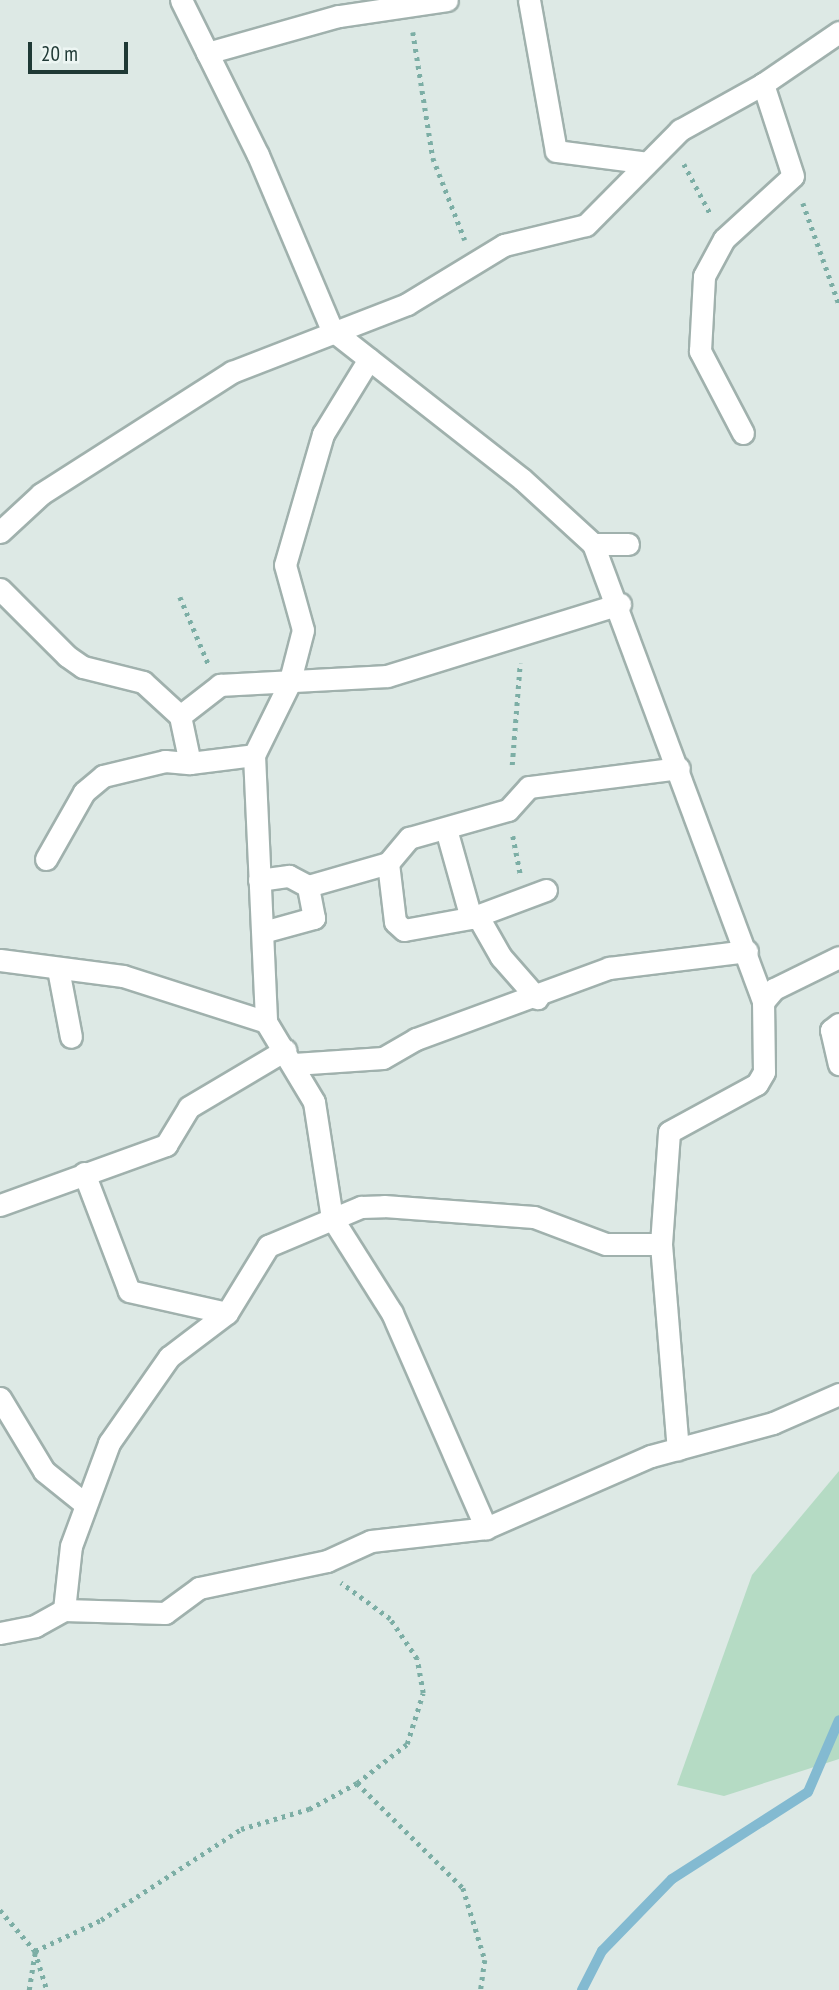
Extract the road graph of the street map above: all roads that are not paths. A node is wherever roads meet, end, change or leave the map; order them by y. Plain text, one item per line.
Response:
1 (181, 0) edge
2 (447, 0) edge
3 (530, 0) edge
4 (839, 32) edge
5 (207, 53) junction
6 (763, 84) junction
7 (641, 162) junction
8 (332, 330) junction
9 (369, 359) junction
10 (743, 433) dead end
11 (0, 532) edge
12 (593, 544) junction
13 (628, 544) dead end
14 (0, 589) edge
15 (620, 604) junction
16 (289, 684) junction
17 (180, 716) junction
18 (254, 755) junction
19 (190, 763) junction
20 (679, 768) junction
21 (446, 829) junction
22 (46, 859) dead end
23 (388, 863) junction
24 (259, 880) junction
25 (308, 886) junction
26 (545, 890) dead end
27 (474, 917) junction
28 (264, 932) junction
29 (747, 951) junction
30 (838, 959) edge
31 (0, 960) edge
32 (58, 969) junction
33 (537, 998) junction
34 (763, 1002) junction
35 (266, 1022) junction
36 (839, 1024) edge
37 (71, 1037) dead end
38 (290, 1057) junction
39 (839, 1064) edge
40 (84, 1173) junction
41 (0, 1205) edge
42 (332, 1218) junction
43 (661, 1244) junction
44 (227, 1313) junction
45 (839, 1394) edge
46 (0, 1398) edge
47 (678, 1449) junction
48 (85, 1504) junction
49 (486, 1528) junction
50 (64, 1610) junction
51 (0, 1633) edge

1 - 5 street
2 - 5 street
3 - 7 street
4 - 6 street
5 - 8 street
6 - 7 street
6 - 10 street
7 - 8 street
8 - 9 street
8 - 11 street
9 - 12 street
9 - 16 street
12 - 13 street
12 - 15 street
14 - 17 street
15 - 16 street
15 - 20 street
16 - 17 street
16 - 18 street
17 - 19 street
18 - 19 street
18 - 24 street
19 - 22 street
20 - 21 street
20 - 29 street
21 - 23 street
21 - 27 street
23 - 25 street
23 - 27 street
24 - 25 street
24 - 28 street
25 - 28 street
26 - 27 street
27 - 33 street
28 - 35 street
29 - 33 street
29 - 34 street
30 - 34 street
31 - 32 street
32 - 35 street
32 - 37 street
33 - 38 street
34 - 43 street
35 - 38 street
36 - 39 street
38 - 40 street
38 - 42 street
40 - 41 street
40 - 44 street
42 - 43 street
42 - 44 street
42 - 49 street
43 - 47 street
44 - 48 street
45 - 47 street
46 - 48 street
47 - 49 street
48 - 50 street
49 - 50 street
50 - 51 street

